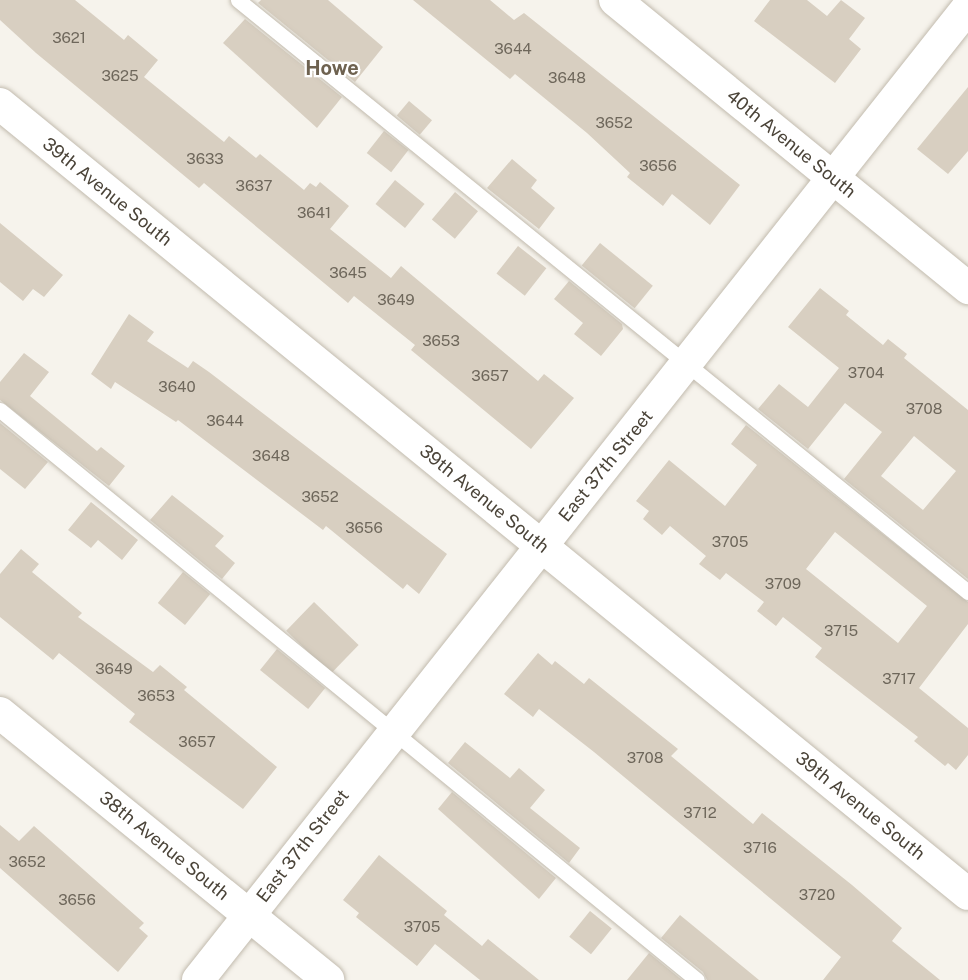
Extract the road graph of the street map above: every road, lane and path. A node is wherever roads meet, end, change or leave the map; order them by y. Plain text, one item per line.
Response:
1 (238, 0) edge
2 (615, 0) edge
3 (968, 7) edge
4 (0, 104) edge
5 (833, 179) junction
6 (968, 288) edge
7 (686, 365) junction
8 (0, 410) edge
9 (542, 545) junction
10 (968, 592) edge
11 (0, 713) edge
12 (391, 732) junction
13 (968, 894) edge
14 (248, 915) junction
15 (198, 980) edge
16 (328, 980) edge
17 (697, 980) edge

1 - 7 lane
2 - 5 street, 40th Avenue South
3 - 5 street, East 37th Street
4 - 9 street, 39th Avenue South
5 - 6 street, 40th Avenue South
5 - 7 street, East 37th Street
7 - 9 street, East 37th Street
7 - 10 lane
8 - 12 lane
9 - 12 street, East 37th Street
9 - 13 street, 39th Avenue South
11 - 14 street, 38th Avenue South
12 - 14 street, East 37th Street
12 - 17 lane
14 - 15 street, East 37th Street
14 - 16 street, 38th Avenue South

